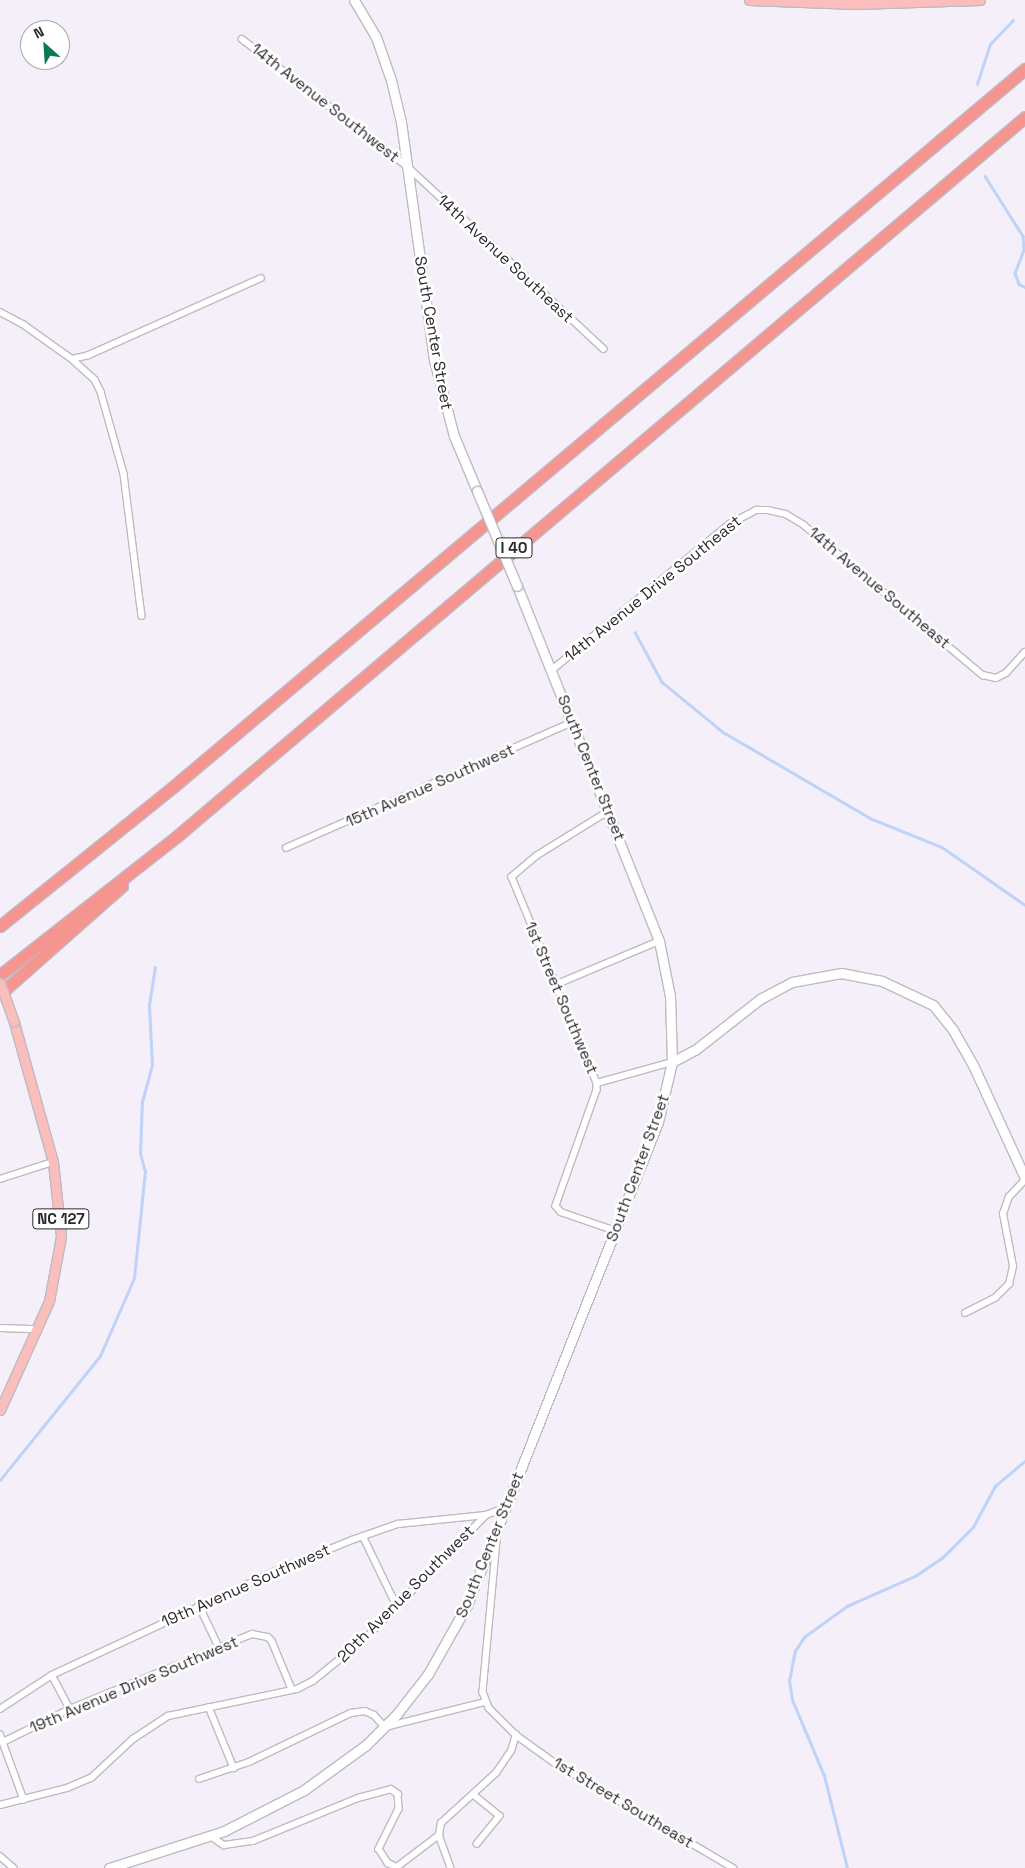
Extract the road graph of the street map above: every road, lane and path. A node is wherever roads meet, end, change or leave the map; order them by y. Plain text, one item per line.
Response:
1 (354, 0) edge
2 (749, 0) edge
3 (980, 0) edge
4 (855, 2) edge
5 (242, 39) dead end
6 (1025, 69) edge
7 (1025, 117) edge
8 (408, 167) junction
9 (261, 278) dead end
10 (0, 312) edge
11 (604, 349) dead end
12 (72, 359) junction
13 (756, 510) joint
14 (142, 616) dead end
15 (1025, 652) edge
16 (552, 670) junction
17 (573, 722) junction
18 (608, 812) junction
19 (286, 848) dead end
20 (152, 855) junction
21 (1, 925) edge
22 (660, 941) junction
23 (0, 975) edge
24 (0, 983) edge
25 (555, 985) junction
26 (0, 994) edge
27 (672, 1062) junction
28 (597, 1083) junction
29 (53, 1162) junction
30 (1025, 1179) edge
31 (0, 1180) edge
32 (616, 1231) junction
33 (965, 1313) dead end
34 (0, 1328) edge
35 (38, 1329) junction
36 (0, 1410) edge
37 (507, 1507) junction
38 (486, 1516) junction
39 (498, 1529) junction
40 (363, 1536) junction
41 (199, 1605) junction
42 (398, 1606) junction
43 (219, 1647) junction
44 (52, 1675) junction
45 (292, 1689) junction
46 (485, 1702) junction
47 (209, 1707) junction
48 (0, 1709) edge
49 (70, 1709) junction
50 (385, 1727) junction
51 (0, 1734) edge
52 (516, 1735) junction
53 (3, 1742) junction
54 (234, 1768) junction
55 (199, 1779) dead end
56 (474, 1795) junction
57 (24, 1800) junction
58 (0, 1805) edge
59 (439, 1835) junction
60 (211, 1836) junction
61 (477, 1844) dead end
62 (0, 1856) edge
63 (14, 1868) edge
64 (109, 1868) edge
65 (451, 1868) edge
66 (733, 1868) edge

1 - 8 street, South Center Street
2 - 4 main road
3 - 4 main road
5 - 8 street, 14th Avenue Southwest
6 - 21 highway, I 40
7 - 20 highway, I 40
8 - 11 street, 14th Avenue Southeast
8 - 16 street, South Center Street, bridge
9 - 12 street
10 - 12 street
12 - 14 street
13 - 15 street, 14th Avenue Southeast
13 - 16 street, 14th Avenue Drive Southeast
16 - 17 street, South Center Street
17 - 18 street, South Center Street
17 - 19 street, 15th Avenue Southwest
18 - 22 street, South Center Street
18 - 25 street, 1st Street Southwest
20 - 23 highway, I 40
20 - 26 highway
22 - 25 street
22 - 27 street, South Center Street
24 - 29 main road, NC 127, bridge
25 - 28 street, 1st Street Southwest
27 - 28 street
27 - 30 street
27 - 32 street, South Center Street
28 - 32 street
29 - 31 street
29 - 35 main road, NC 127
30 - 33 street
32 - 37 street, South Center Street
34 - 35 street
35 - 36 main road, NC 127
37 - 38 street, 19th Avenue Southwest
37 - 39 street, South Center Street
38 - 40 street, 19th Avenue Southwest
38 - 42 street, 20th Avenue Southwest
39 - 46 street
39 - 50 street, South Center Street
40 - 41 street, 19th Avenue Southwest
40 - 42 street
41 - 43 street
41 - 44 street, 19th Avenue Southwest
42 - 45 street, 20th Avenue Southwest
43 - 45 street, 19th Avenue Drive Southwest
43 - 49 street, 19th Avenue Drive Southwest
44 - 48 street, 19th Avenue Southwest
44 - 49 street
45 - 47 street, 20th Avenue Southwest
46 - 50 street
46 - 52 street, 1st Street Southeast
47 - 54 street
47 - 57 street, 20th Avenue Southwest
49 - 53 street, 19th Avenue Drive Southwest
50 - 54 street
50 - 60 street, South Center Street
51 - 53 street
52 - 56 street
52 - 66 street, 1st Street Southeast
53 - 57 street
54 - 55 street
56 - 59 street
56 - 61 street
57 - 58 street, 20th Avenue Southwest
59 - 60 street
59 - 65 street
60 - 64 street, South Center Street
62 - 63 street

